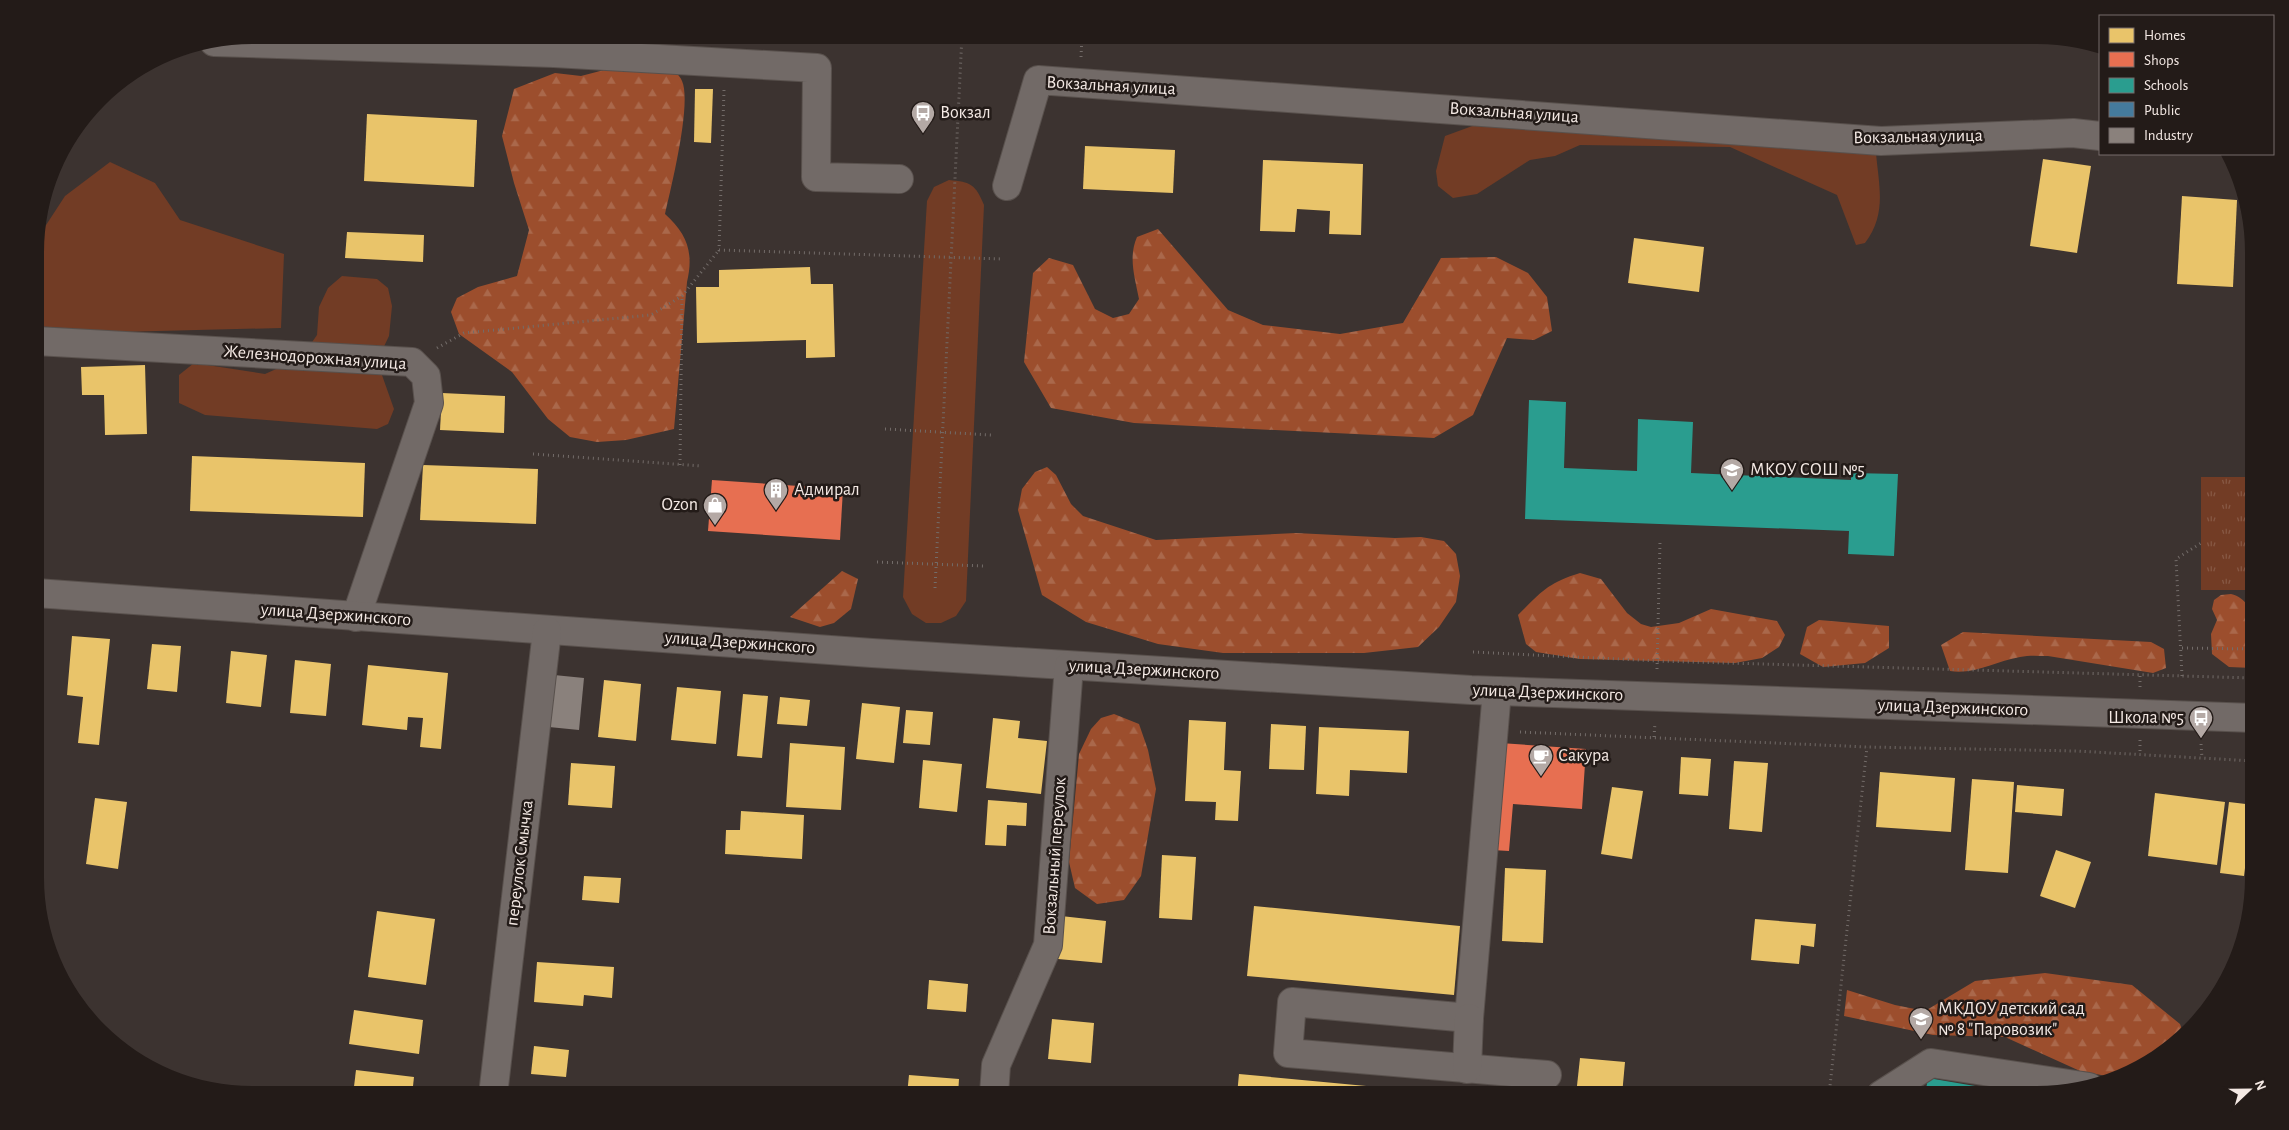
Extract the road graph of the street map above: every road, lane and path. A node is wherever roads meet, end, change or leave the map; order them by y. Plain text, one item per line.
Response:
1 (277, 44) edge
2 (962, 44) edge
3 (725, 63) junction
4 (2099, 136) edge
5 (900, 179) dead end
6 (1007, 186) dead end
7 (718, 250) junction
8 (951, 258) junction
9 (1003, 260) dead end
10 (682, 296) junction
11 (44, 341) edge
12 (412, 362) junction
13 (885, 429) dead end
14 (943, 432) junction
15 (991, 435) dead end
16 (534, 454) dead end
17 (680, 465) junction
18 (702, 466) dead end
19 (1660, 542) dead end
20 (2201, 543) dead end
21 (877, 562) dead end
22 (937, 564) junction
23 (983, 566) dead end
24 (935, 588) dead end
25 (44, 594) edge
26 (356, 617) junction
27 (547, 631) junction
28 (2182, 648) junction
29 (2245, 649) edge
30 (1473, 652) dead end
31 (1658, 661) junction
32 (1069, 666) junction
33 (2182, 676) junction
34 (2245, 678) edge
35 (1498, 691) junction
36 (1656, 698) junction
37 (2245, 718) edge
38 (1494, 730) junction
39 (1654, 737) junction
40 (2201, 739) dead end
41 (1867, 747) junction
42 (2202, 758) junction
43 (2245, 760) edge
44 (1469, 1018) junction
45 (1466, 1068) junction
46 (1546, 1075) dead end
47 (2067, 1084) edge
48 (494, 1086) edge
49 (995, 1086) edge
50 (1831, 1086) edge
51 (1895, 1086) edge

1 - 3 street
2 - 8 path
3 - 5 street
3 - 7 path
4 - 6 street, Вокзальная улица
7 - 8 path
7 - 10 path
8 - 9 path
8 - 14 path
10 - 12 path
10 - 17 path
11 - 12 street, Железнодорожная улица
12 - 26 street, Железнодорожная улица
13 - 14 path
14 - 15 path
14 - 22 path
16 - 17 path
17 - 18 path
19 - 31 path
20 - 28 path
21 - 22 path
22 - 23 path
22 - 24 path
25 - 26 street, улица Дзержинского
26 - 27 street, улица Дзержинского
27 - 32 street, улица Дзержинского
27 - 48 street, переулок Смычка
28 - 29 path
28 - 33 path
30 - 31 path
31 - 33 path
31 - 36 path
32 - 35 street, улица Дзержинского
32 - 49 street, Вокзальный переулок
33 - 34 path
35 - 36 street, улица Дзержинского
35 - 38 street
36 - 37 street, улица Дзержинского
36 - 39 path
38 - 39 path
38 - 44 street
39 - 41 path
40 - 42 path
41 - 42 path
41 - 50 path
42 - 43 path
44 - 45 street
44 - 45 street
45 - 46 street
47 - 51 street

